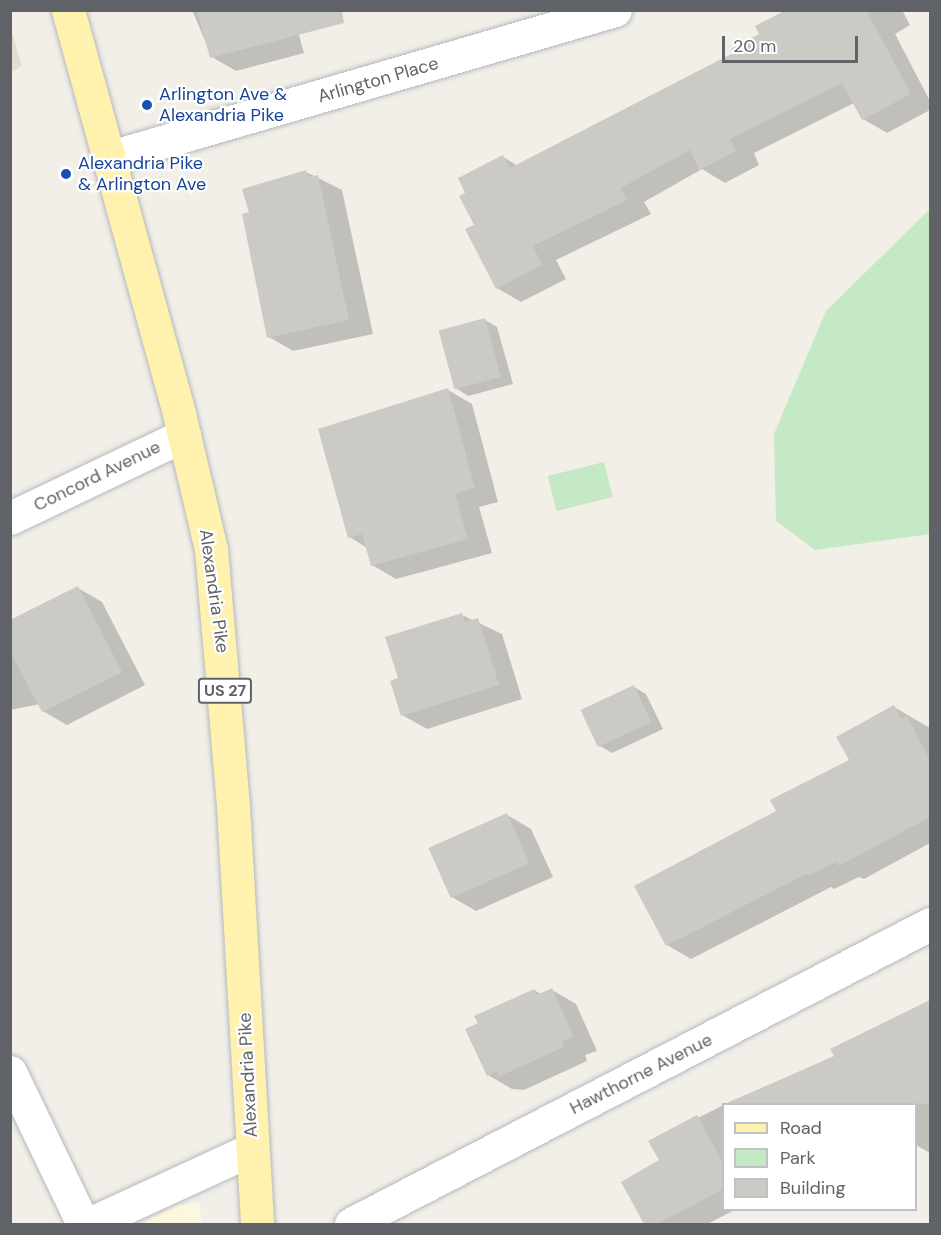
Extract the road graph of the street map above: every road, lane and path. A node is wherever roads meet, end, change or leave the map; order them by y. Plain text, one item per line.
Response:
1 (68, 10) edge
2 (615, 10) edge
3 (106, 158) junction
4 (184, 435) junction
5 (10, 518) edge
6 (930, 924) edge
7 (10, 1072) edge
8 (252, 1149) junction
9 (83, 1224) edge
10 (88, 1224) edge
11 (257, 1224) edge
12 (351, 1224) edge

1 - 3 main road, Alexandria Pike / US 27
2 - 3 street, Arlington Place
3 - 4 main road, Alexandria Pike / US 27
4 - 5 street, Concord Avenue
4 - 8 main road, Alexandria Pike / US 27
6 - 12 street, Hawthorne Avenue
7 - 9 street
8 - 10 street
8 - 11 main road, Alexandria Pike / US 27

